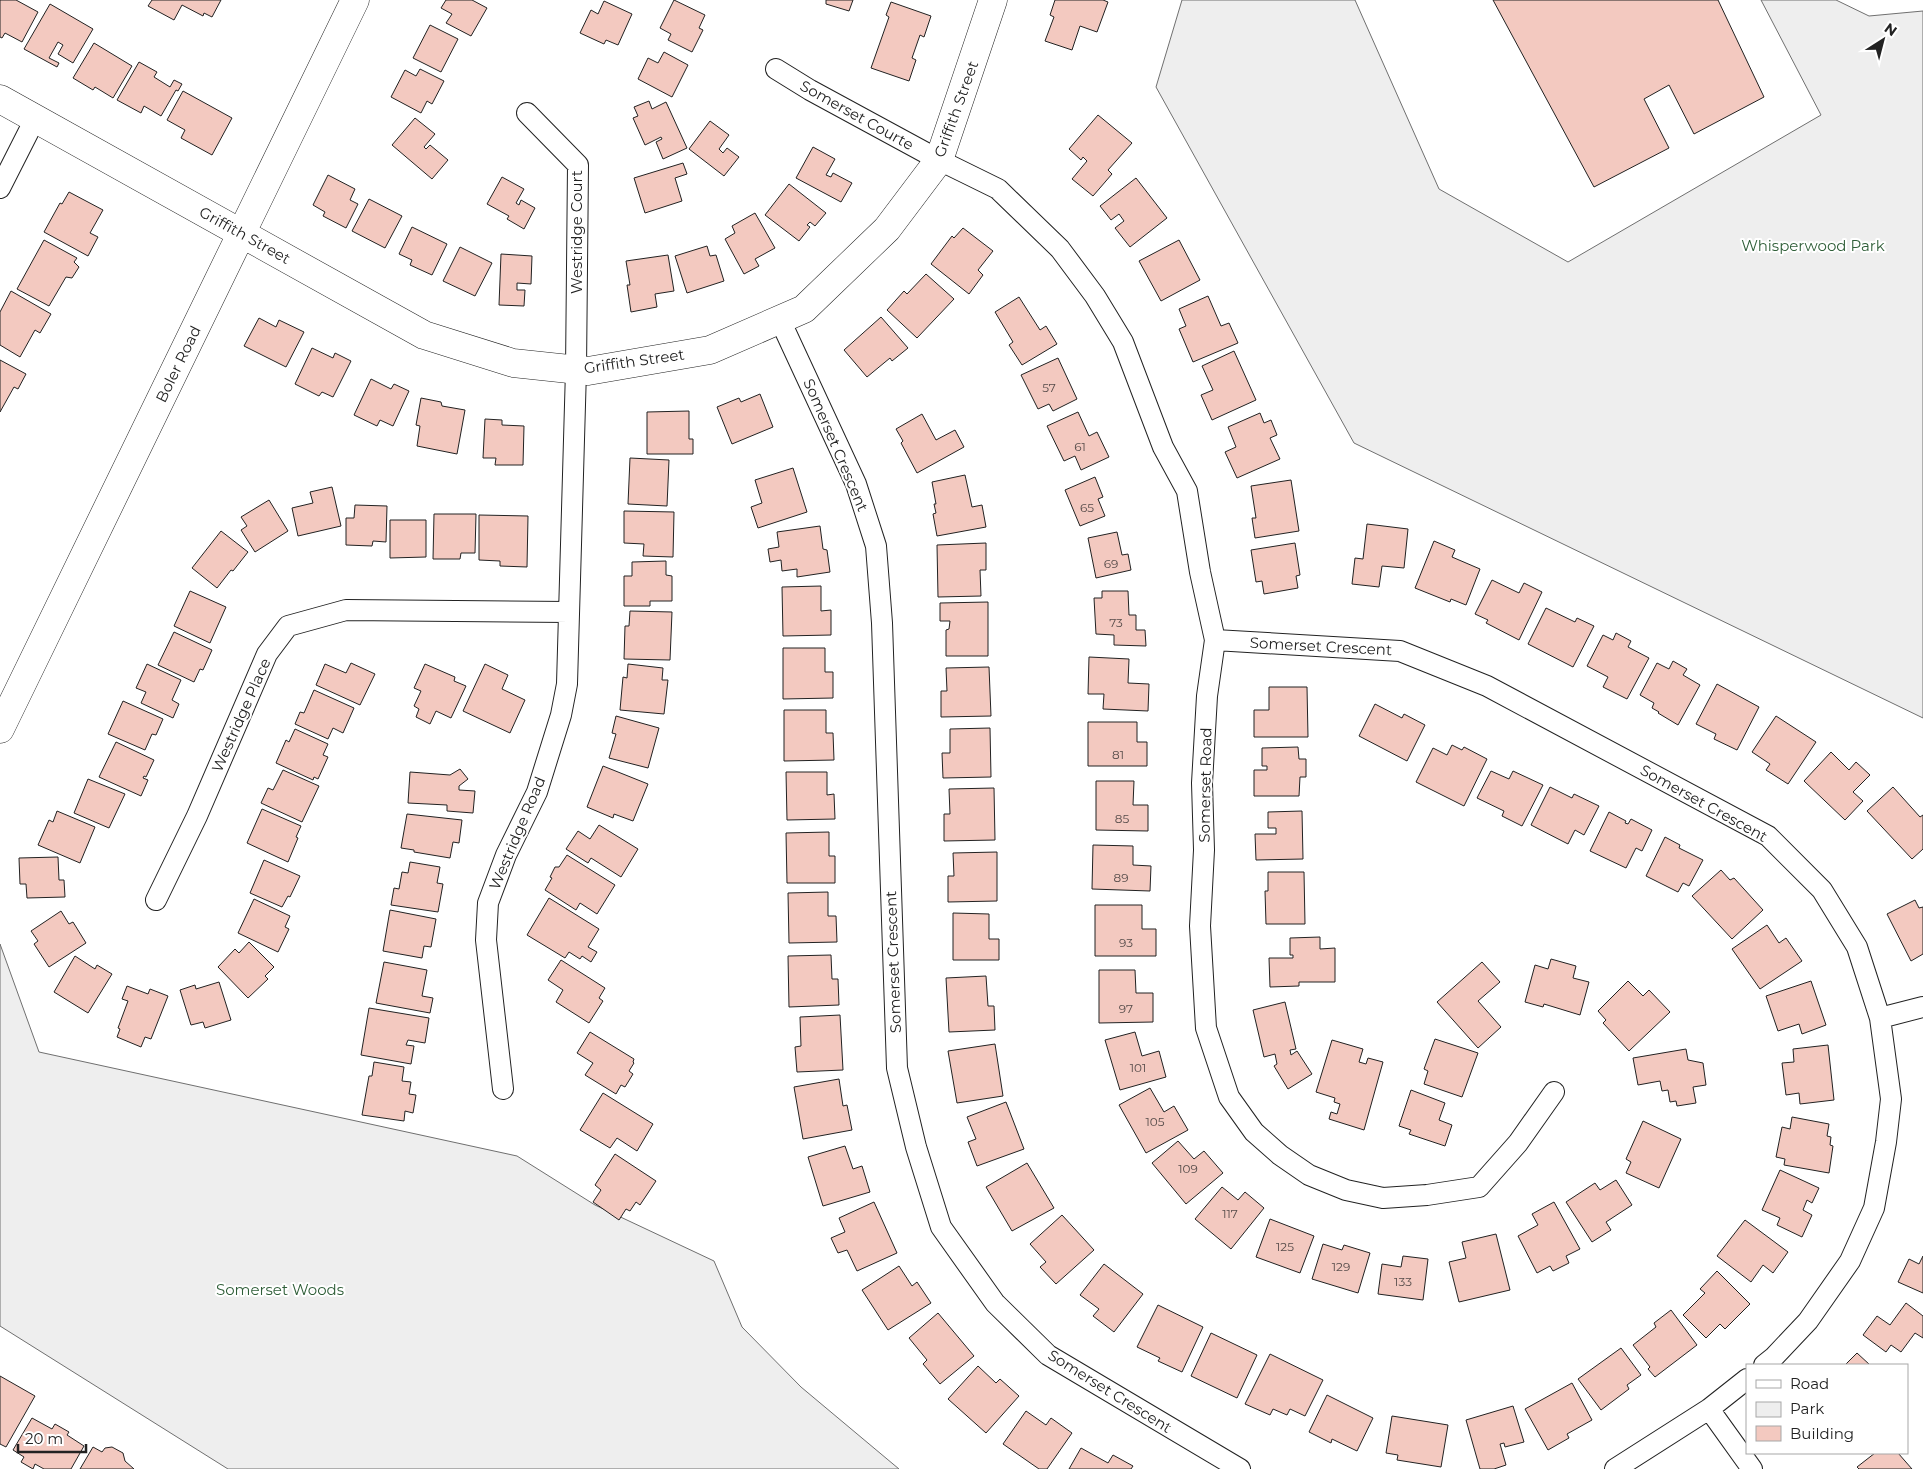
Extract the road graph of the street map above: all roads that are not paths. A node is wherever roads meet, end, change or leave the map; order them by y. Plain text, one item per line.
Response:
1 (355, 0) edge
2 (993, 0) edge
3 (776, 69) dead end
4 (0, 99) edge
5 (527, 113) dead end
6 (35, 119) junction
7 (939, 160) junction
8 (0, 188) edge
9 (241, 234) junction
10 (780, 320) junction
11 (576, 370) junction
12 (569, 612) junction
13 (1215, 640) junction
14 (0, 729) edge
15 (156, 900) dead end
16 (1923, 1007) edge
17 (1880, 1018) junction
18 (503, 1089) dead end
19 (1554, 1092) dead end
20 (1765, 1364) edge
21 (1746, 1380) edge
22 (1709, 1409) junction
23 (1240, 1469) edge
24 (1616, 1469) edge
25 (1752, 1469) edge

1 - 9 street, Boler Road
2 - 7 street, Griffith Street
3 - 7 street, Somerset Courte
4 - 6 street, Griffith Street
5 - 11 street, Westridge Court
6 - 8 street
6 - 9 street, Griffith Street
7 - 10 street, Griffith Street
7 - 13 street, Somerset Road
9 - 11 street, Griffith Street
9 - 14 street, Boler Road
10 - 11 street, Griffith Street
10 - 23 street, Somerset Crescent
11 - 12 street, Westridge Road
12 - 15 street, Westridge Place
12 - 18 street, Westridge Road
13 - 17 street, Somerset Crescent
13 - 19 street, Somerset Road
16 - 17 street
17 - 20 street, Somerset Crescent
21 - 22 street
22 - 24 street
22 - 25 street

